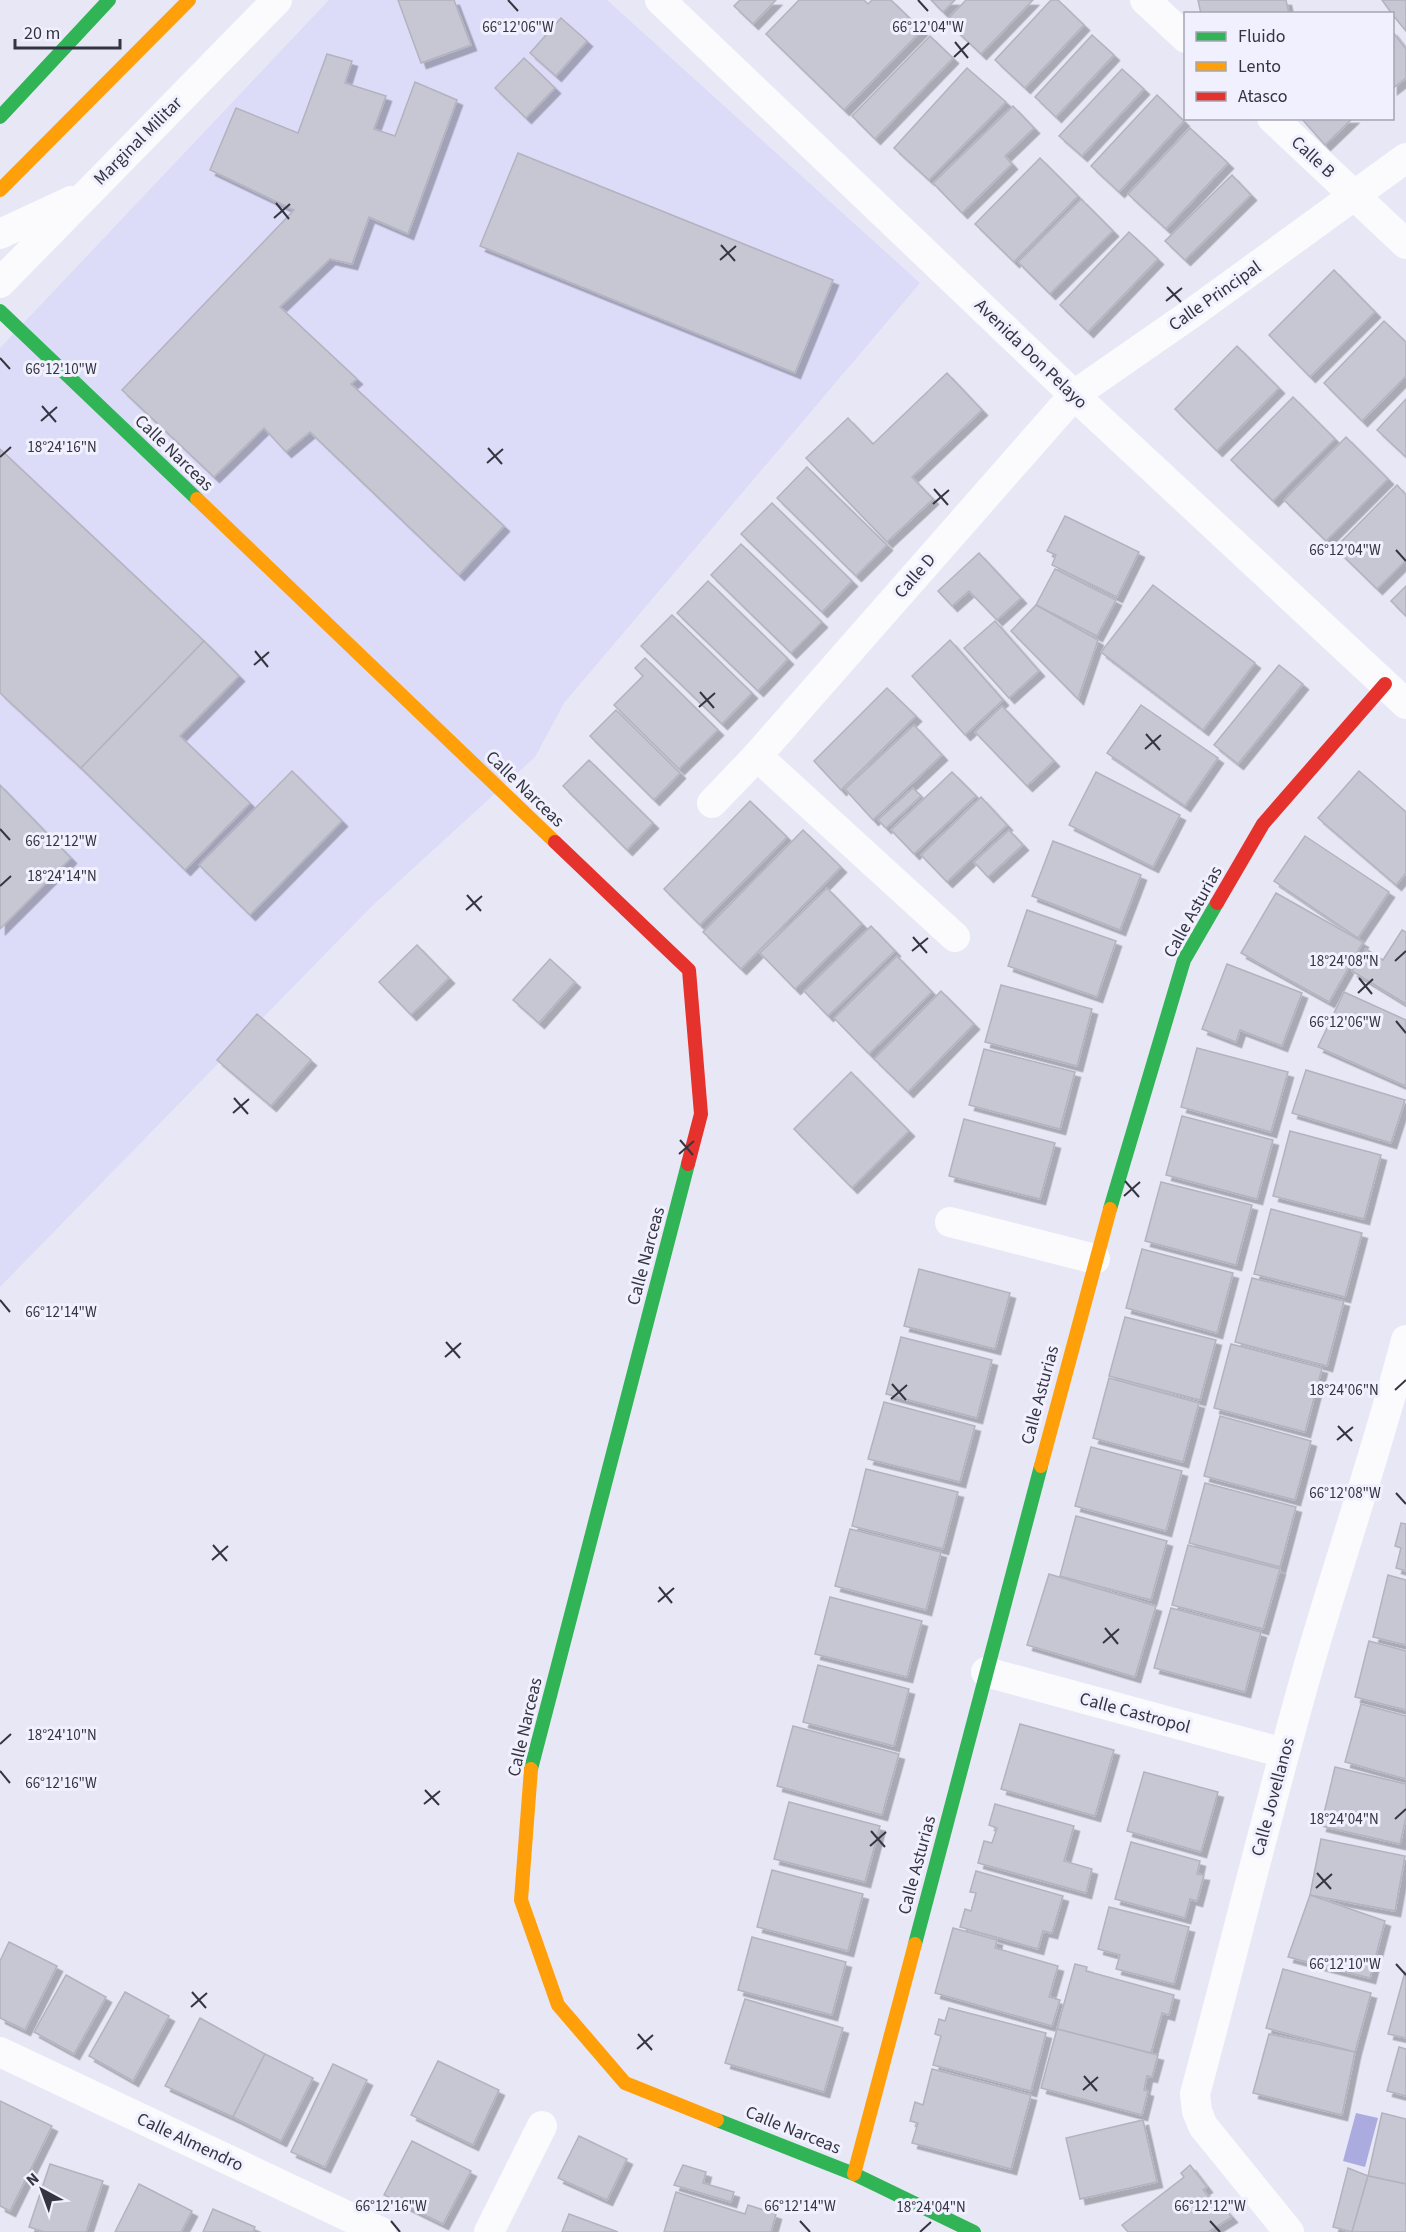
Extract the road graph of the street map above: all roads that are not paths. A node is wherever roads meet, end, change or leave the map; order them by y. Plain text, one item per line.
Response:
1 (109, 0) edge
2 (189, 0) edge
3 (277, 0) edge
4 (660, 0) edge
5 (1145, 0) edge
6 (1184, 37) edge
7 (0, 117) edge
8 (1274, 120) edge
9 (1406, 158) edge
10 (0, 190) edge
11 (86, 194) junction
12 (1355, 196) junction
13 (0, 234) edge
14 (1406, 244) edge
15 (0, 283) edge
16 (0, 311) edge
17 (1074, 395) junction
18 (1395, 694) edge
19 (757, 756) junction
20 (712, 803) dead end
21 (955, 937) dead end
22 (950, 1222) dead end
23 (1095, 1259) junction
24 (1406, 1340) edge
25 (986, 1672) junction
26 (1284, 1753) junction
27 (0, 2052) edge
28 (542, 2126) dead end
29 (854, 2174) junction
30 (381, 2232) edge
31 (489, 2232) edge
32 (974, 2232) edge
33 (1289, 2232) edge

1 - 7 street
2 - 10 street
3 - 11 street, Marginal Militar
4 - 17 street, Avenida Don Pelayo
5 - 6 street
8 - 12 street, Calle B
9 - 12 street, Calle Principal
11 - 13 street
11 - 15 street, Marginal Militar
12 - 14 street, Calle B
12 - 17 street, Calle Principal
16 - 29 street, Calle Narceas
17 - 18 street, Avenida Don Pelayo
17 - 19 street, Calle D
18 - 23 street, Calle Asturias
19 - 20 street, Calle D
19 - 21 street
22 - 23 street
23 - 25 street, Calle Asturias
24 - 26 street, Calle Jovellanos
25 - 26 street, Calle Castropol
25 - 29 street, Calle Asturias
26 - 33 street, Calle Jovellanos
27 - 30 street, Calle Almendro
28 - 31 street
29 - 32 street, Calle Narceas

